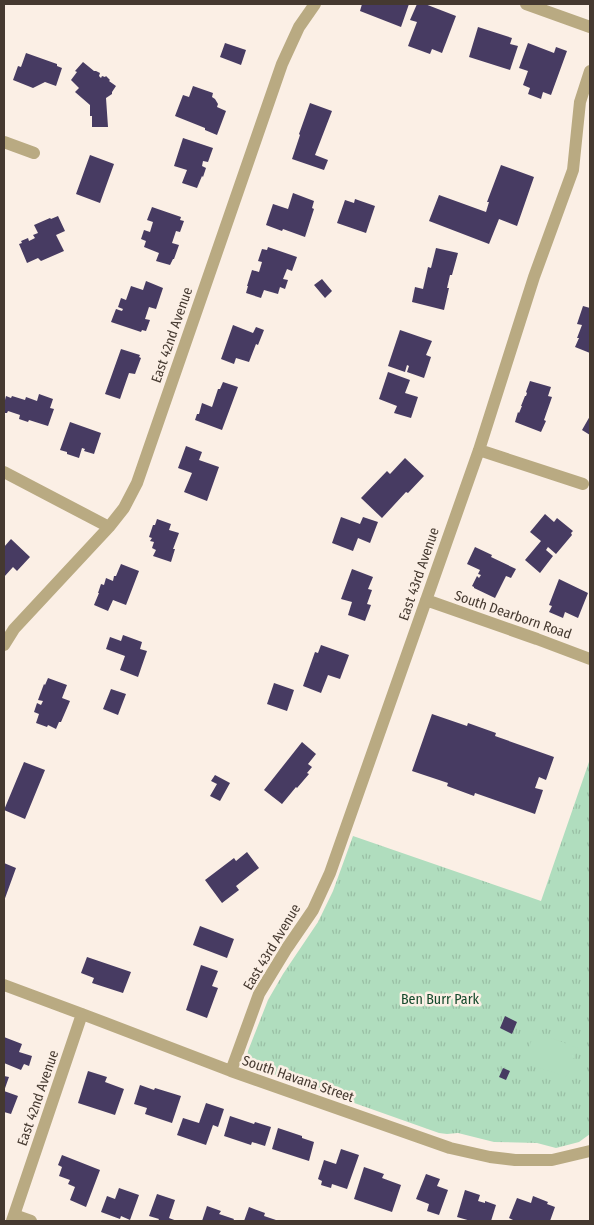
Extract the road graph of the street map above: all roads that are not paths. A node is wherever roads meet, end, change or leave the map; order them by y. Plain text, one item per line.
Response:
1 (315, 4) edge
2 (526, 4) edge
3 (590, 27) edge
4 (590, 70) edge
5 (4, 142) edge
6 (34, 153) dead end
7 (479, 450) junction
8 (4, 472) edge
9 (583, 484) dead end
10 (109, 527) junction
11 (426, 600) junction
12 (4, 645) edge
13 (590, 658) edge
14 (4, 986) edge
15 (82, 1014) junction
16 (231, 1071) junction
17 (590, 1152) edge
18 (13, 1218) edge
19 (31, 1221) edge

1 - 10 street, East 42nd Avenue
2 - 3 street
4 - 7 street, East 43rd Avenue
5 - 6 street
7 - 9 street
7 - 11 street, East 43rd Avenue
8 - 10 street
10 - 12 street, East 42nd Avenue
11 - 13 street, South Dearborn Road
11 - 16 street, East 43rd Avenue
14 - 15 street, South Havana Street
15 - 16 street, South Havana Street
15 - 18 street, East 42nd Avenue
16 - 17 street, South Havana Street
18 - 19 street

